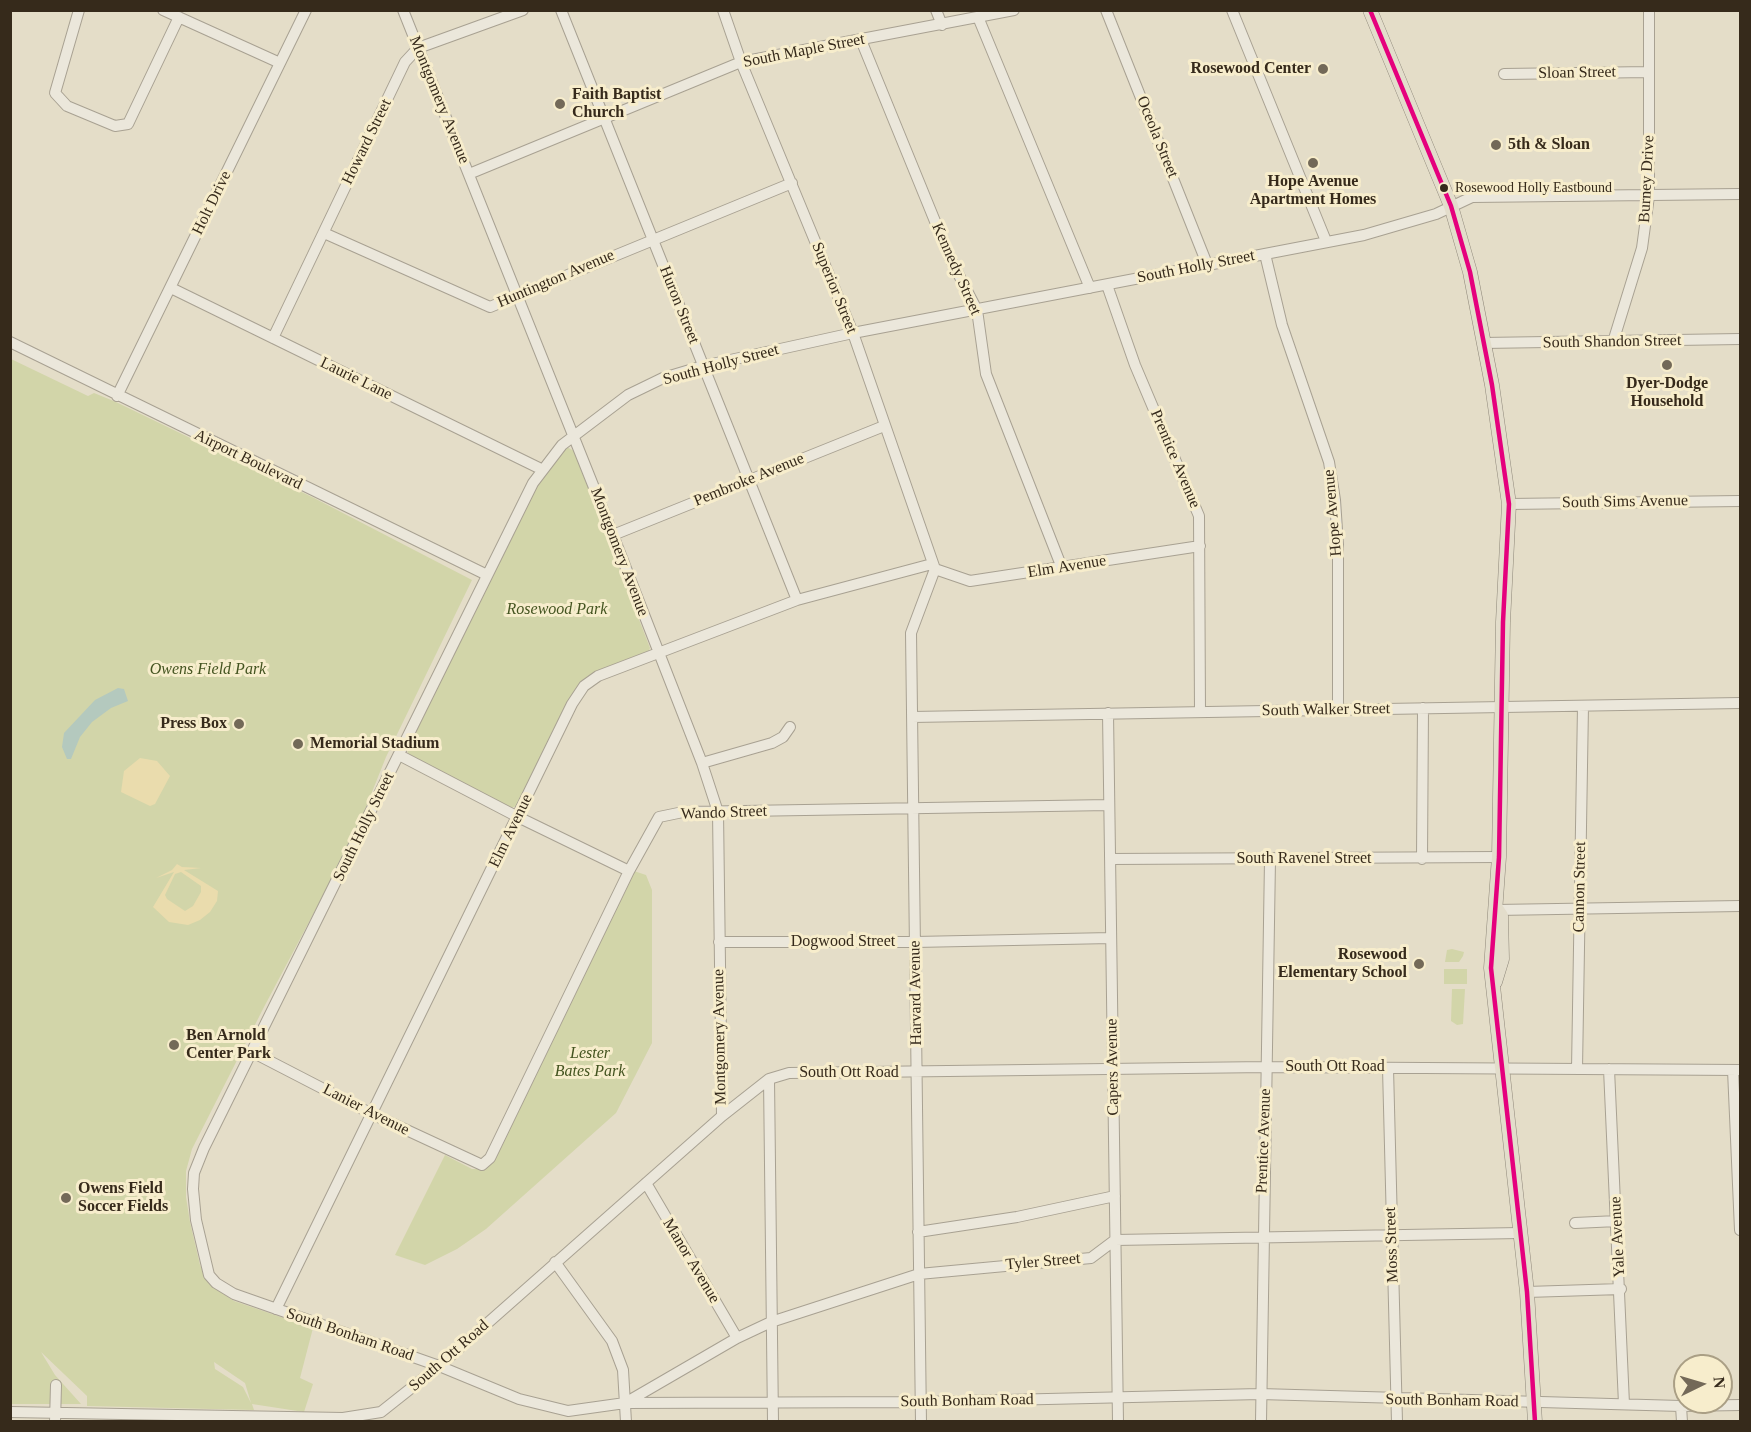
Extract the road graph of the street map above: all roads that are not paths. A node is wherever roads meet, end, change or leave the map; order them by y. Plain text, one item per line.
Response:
1 (79, 10) edge
2 (164, 10) edge
3 (306, 10) edge
4 (403, 10) edge
5 (523, 10) edge
6 (561, 10) edge
7 (723, 10) edge
8 (936, 10) edge
9 (1014, 10) edge
10 (1106, 10) edge
11 (1232, 10) edge
12 (1370, 10) edge
13 (1649, 10) edge
14 (179, 17) junction
15 (978, 17) junction
16 (942, 25) junction
17 (861, 40) junction
18 (418, 48) junction
19 (741, 62) junction
20 (280, 63) junction
21 (1649, 72) junction
22 (1504, 74) dead end
23 (604, 119) junction
24 (470, 174) junction
25 (792, 183) junction
26 (1740, 194) edge
27 (1649, 196) junction
28 (1451, 206) junction
29 (324, 233) junction
30 (653, 239) junction
31 (1326, 241) junction
32 (1265, 254) junction
33 (1207, 264) junction
34 (1107, 285) junction
35 (171, 288) junction
36 (1090, 288) junction
37 (518, 295) junction
38 (977, 310) junction
39 (853, 333) junction
40 (273, 338) junction
41 (1740, 339) edge
42 (10, 342) edge
43 (1612, 342) junction
44 (1484, 343) junction
45 (704, 366) junction
46 (117, 396) junction
47 (884, 426) junction
48 (573, 435) junction
49 (541, 469) junction
50 (749, 480) junction
51 (1740, 501) edge
52 (1509, 504) junction
53 (613, 536) junction
54 (1200, 546) junction
55 (934, 566) junction
56 (1062, 568) junction
57 (487, 575) junction
58 (797, 600) junction
59 (658, 654) junction
60 (1740, 703) edge
61 (1583, 706) junction
62 (1501, 707) junction
63 (1423, 708) junction
64 (1338, 710) junction
65 (1200, 712) junction
66 (1108, 713) junction
67 (912, 717) junction
68 (790, 727) dead end
69 (399, 755) junction
70 (702, 763) junction
71 (1109, 805) junction
72 (913, 809) junction
73 (718, 812) junction
74 (518, 817) junction
75 (1499, 856) junction
76 (1110, 859) junction
77 (1422, 859) junction
78 (1270, 860) junction
79 (629, 871) junction
80 (1740, 906) edge
81 (1580, 909) junction
82 (1496, 910) junction
83 (1111, 938) junction
84 (719, 942) junction
85 (915, 942) junction
86 (252, 1052) junction
87 (1266, 1067) junction
88 (1389, 1068) junction
89 (1500, 1068) junction
90 (1577, 1069) junction
91 (1609, 1069) junction
92 (1113, 1070) junction
93 (1737, 1070) edge
94 (916, 1073) junction
95 (769, 1079) junction
96 (372, 1114) junction
97 (722, 1116) junction
98 (482, 1165) joint
99 (646, 1183) junction
100 (1114, 1196) junction
101 (1617, 1221) junction
102 (1575, 1223) dead end
103 (1740, 1230) edge
104 (918, 1232) junction
105 (1520, 1233) junction
106 (1391, 1234) junction
107 (1262, 1237) junction
108 (1115, 1240) junction
109 (555, 1262) junction
110 (919, 1274) junction
111 (216, 1283) joint
112 (1621, 1289) junction
113 (1527, 1292) junction
114 (276, 1309) junction
115 (771, 1322) junction
116 (737, 1338) junction
117 (439, 1366) junction
118 (56, 1385) dead end
119 (1260, 1394) junction
120 (1117, 1398) junction
121 (1397, 1400) junction
122 (626, 1402) junction
123 (920, 1402) junction
124 (1534, 1403) junction
125 (772, 1404) junction
126 (1624, 1404) junction
127 (1673, 1406) edge
128 (10, 1412) edge
129 (56, 1417) edge
130 (244, 1419) edge
131 (626, 1422) edge
132 (772, 1422) edge
133 (921, 1422) edge
134 (1118, 1422) edge
135 (1261, 1422) edge
136 (1397, 1422) edge
137 (1535, 1422) edge

1 - 14 street
2 - 14 street
3 - 20 street, Holt Drive
4 - 18 street, Montgomery Avenue
5 - 18 street
6 - 23 street, Huron Street
7 - 19 street, Superior Street
8 - 16 street
9 - 15 street, South Maple Street
10 - 33 street, Oceola Street
11 - 31 street
12 - 28 main road
13 - 21 street, Burney Drive
14 - 20 street
15 - 16 street, South Maple Street
15 - 36 street
16 - 17 street, South Maple Street
17 - 19 street, South Maple Street
17 - 38 street, Kennedy Street
18 - 24 street, Montgomery Avenue
18 - 29 street, Howard Street
19 - 23 street, South Maple Street
19 - 25 street, Superior Street
20 - 35 street, Holt Drive
21 - 22 street, Sloan Street
21 - 27 street, Burney Drive
23 - 24 street, South Maple Street
23 - 30 street, Huron Street
24 - 37 street, Montgomery Avenue
25 - 30 street, Huntington Avenue
25 - 39 street, Superior Street
26 - 27 street, South Holly Street
27 - 28 street, South Holly Street
27 - 43 street, Burney Drive
28 - 31 street, South Holly Street
28 - 44 main road
29 - 37 street, Huntington Avenue
29 - 40 street, Howard Street
30 - 37 street, Huntington Avenue
30 - 45 street, Huron Street
31 - 32 street, South Holly Street
32 - 33 street, South Holly Street
32 - 64 street, Hope Avenue
33 - 34 street, South Holly Street
34 - 36 street, South Holly Street
34 - 54 street, Prentice Avenue
35 - 40 street, Laurie Lane
35 - 46 street, Holt Drive
36 - 38 street, South Holly Street
37 - 48 street, Montgomery Avenue
38 - 39 street, South Holly Street
38 - 56 street, Kennedy Street
39 - 45 street, South Holly Street
39 - 47 street, Superior Street
40 - 49 street, Laurie Lane
41 - 43 street, South Shandon Street
42 - 46 street, Airport Boulevard
43 - 44 street, South Shandon Street
44 - 52 main road
45 - 48 street, South Holly Street
45 - 50 street, Huron Street
46 - 57 street, Airport Boulevard
47 - 50 street, Pembroke Avenue
47 - 55 street, Superior Street
48 - 49 street, South Holly Street
48 - 53 street, Montgomery Avenue
49 - 57 street, South Holly Street
50 - 53 street, Pembroke Avenue
50 - 58 street, Huron Street
51 - 52 street, South Sims Avenue
52 - 62 main road
53 - 59 street, Montgomery Avenue
54 - 56 street, Elm Avenue
54 - 65 street, Prentice Avenue
55 - 56 street, Elm Avenue
55 - 58 street, Elm Avenue
55 - 67 street, Harvard Avenue
57 - 69 street, South Holly Street
58 - 59 street, Elm Avenue
59 - 70 street, Montgomery Avenue
59 - 74 street, Elm Avenue
60 - 61 street, South Walker Street
61 - 62 street, South Walker Street
61 - 81 street, Cannon Street
62 - 63 street, South Walker Street
62 - 75 main road
63 - 64 street, South Walker Street
63 - 77 street
64 - 65 street, South Walker Street
65 - 66 street, South Walker Street
66 - 67 street, South Walker Street
66 - 71 street, Capers Avenue
67 - 72 street, Harvard Avenue
68 - 70 street
69 - 74 street
69 - 86 street, South Holly Street
70 - 73 street, Montgomery Avenue
71 - 72 street, Wando Street
71 - 76 street, Capers Avenue
72 - 73 street, Wando Street
72 - 85 street, Harvard Avenue
73 - 79 street, Wando Street
73 - 84 street, Montgomery Avenue
74 - 79 street
74 - 96 street, Elm Avenue
75 - 77 street, South Ravenel Street
75 - 82 main road
76 - 78 street, South Ravenel Street
76 - 83 street, Capers Avenue
77 - 78 street, South Ravenel Street
78 - 87 street, Prentice Avenue
79 - 98 street, Wando Street
80 - 81 street
81 - 82 street
81 - 90 street, Cannon Street
82 - 89 main road
83 - 85 street, Dogwood Street
83 - 92 street, Capers Avenue
84 - 85 street, Dogwood Street
84 - 97 street, Montgomery Avenue
85 - 94 street, Harvard Avenue
86 - 96 street, Lanier Avenue
86 - 111 street, South Holly Street
87 - 88 street, South Ott Road
87 - 92 street, South Ott Road
87 - 107 street, Prentice Avenue
88 - 89 street, South Ott Road
88 - 106 street, Moss Street
89 - 90 street, South Ott Road
89 - 105 main road
90 - 91 street, South Ott Road
91 - 93 street, South Ott Road
91 - 101 street, Yale Avenue
92 - 94 street, South Ott Road
92 - 100 street, Capers Avenue
93 - 103 street
94 - 95 street, South Ott Road
94 - 104 street, Harvard Avenue
95 - 97 street, South Ott Road
95 - 115 street
96 - 98 street, Lanier Avenue
96 - 114 street, Elm Avenue
97 - 99 street, South Ott Road
99 - 109 street, South Ott Road
99 - 116 street, Manor Avenue
100 - 104 street
100 - 108 street, Capers Avenue
101 - 102 street
101 - 112 street, Yale Avenue
104 - 110 street, Harvard Avenue
105 - 106 street
105 - 113 main road
106 - 107 street
106 - 121 street, Moss Street
107 - 108 street
107 - 119 street, Prentice Avenue
108 - 110 street, Tyler Street
108 - 120 street, Capers Avenue
109 - 117 street, South Ott Road
109 - 122 street
110 - 115 street, Tyler Street
110 - 123 street, Harvard Avenue
111 - 114 street, South Bonham Road
112 - 113 street
112 - 126 street, Yale Avenue
113 - 124 main road
114 - 117 street, South Bonham Road
115 - 116 street, Tyler Street
115 - 125 street
116 - 122 street, Tyler Street
117 - 122 street, South Bonham Road
117 - 130 street, South Ott Road
118 - 129 street
119 - 120 street, South Bonham Road
119 - 121 street, South Bonham Road
119 - 135 street, Prentice Avenue
120 - 123 street, South Bonham Road
120 - 134 street, Capers Avenue
121 - 124 street, South Bonham Road
121 - 136 street, Moss Street
122 - 125 street, South Bonham Road
122 - 131 street
123 - 125 street, South Bonham Road
123 - 133 street, Harvard Avenue
124 - 126 street, South Bonham Road
124 - 137 main road
125 - 132 street
126 - 127 street, South Bonham Road
128 - 129 street, South Ott Road
129 - 130 street, South Ott Road

